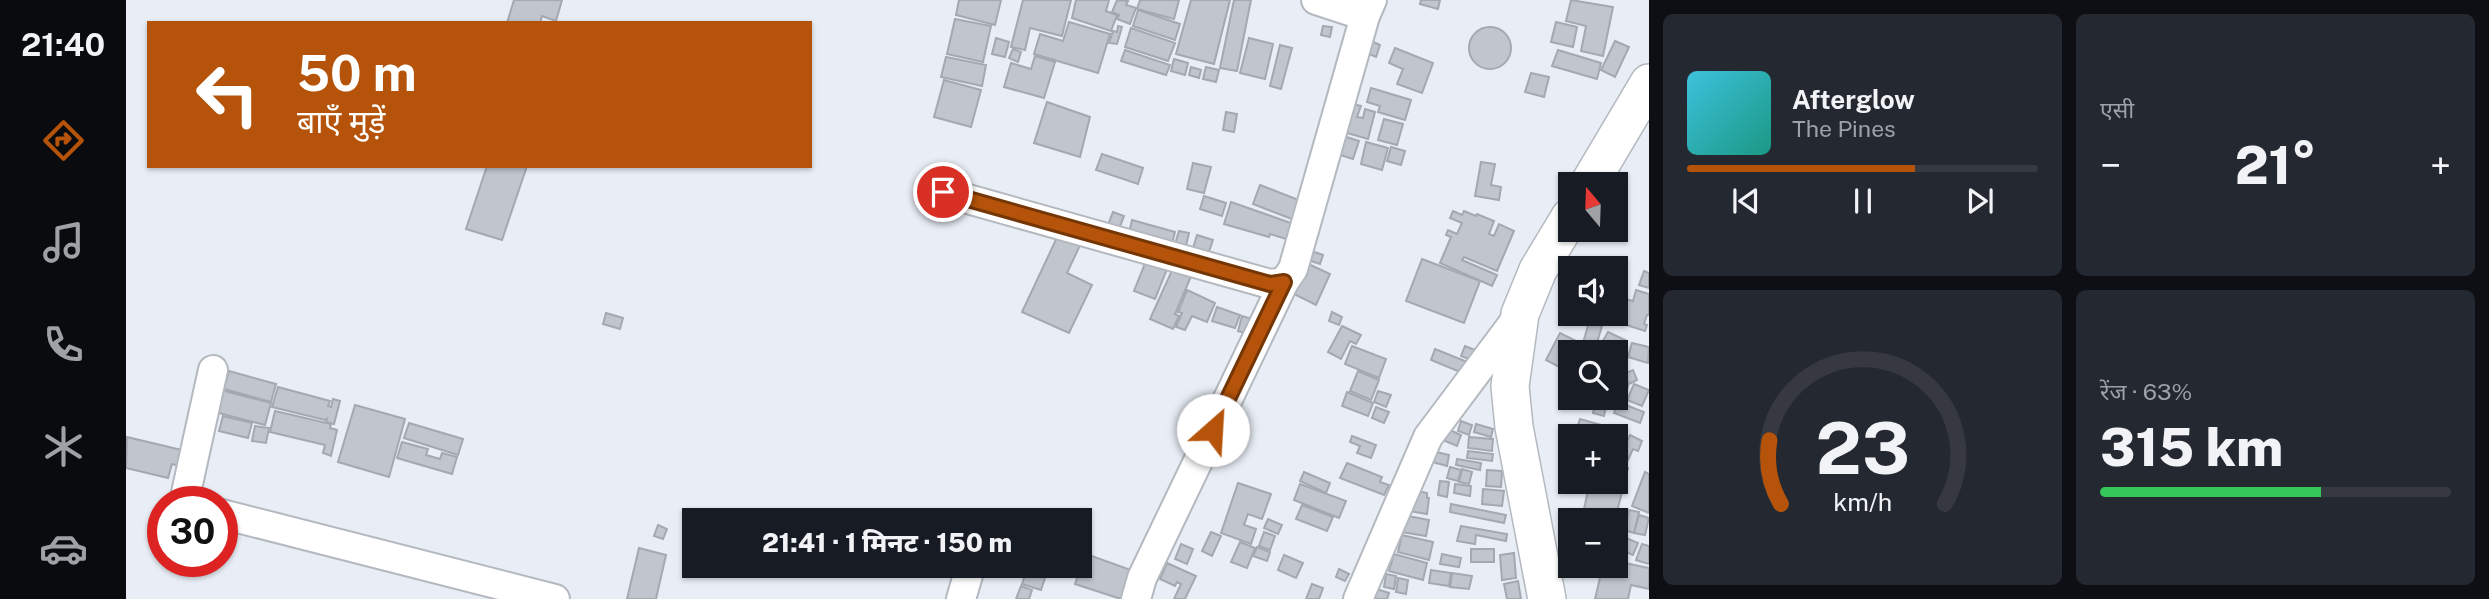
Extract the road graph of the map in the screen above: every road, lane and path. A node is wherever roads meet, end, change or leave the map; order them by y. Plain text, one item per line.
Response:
1 (1316, 0) edge
2 (1368, 8) edge
3 (1649, 83) edge
4 (1649, 131) edge
5 (1597, 172) edge
6 (1625, 172) edge
7 (943, 192) dead end
8 (1558, 237) edge
9 (1584, 242) edge
10 (1284, 282) junction
11 (1520, 314) junction
12 (213, 370) dead end
13 (188, 486) edge
14 (238, 518) edge
15 (967, 578) edge
16 (555, 599) edge
17 (961, 599) edge
18 (1136, 599) edge
19 (1358, 599) edge
20 (1546, 599) edge
21 (1566, 599) edge

1 - 2 street
2 - 10 street
3 - 5 main road
4 - 6 main road
7 - 10 street
8 - 11 main road
9 - 21 main road
10 - 18 street
11 - 19 street
11 - 20 main road
12 - 13 street
14 - 16 street
15 - 17 street

